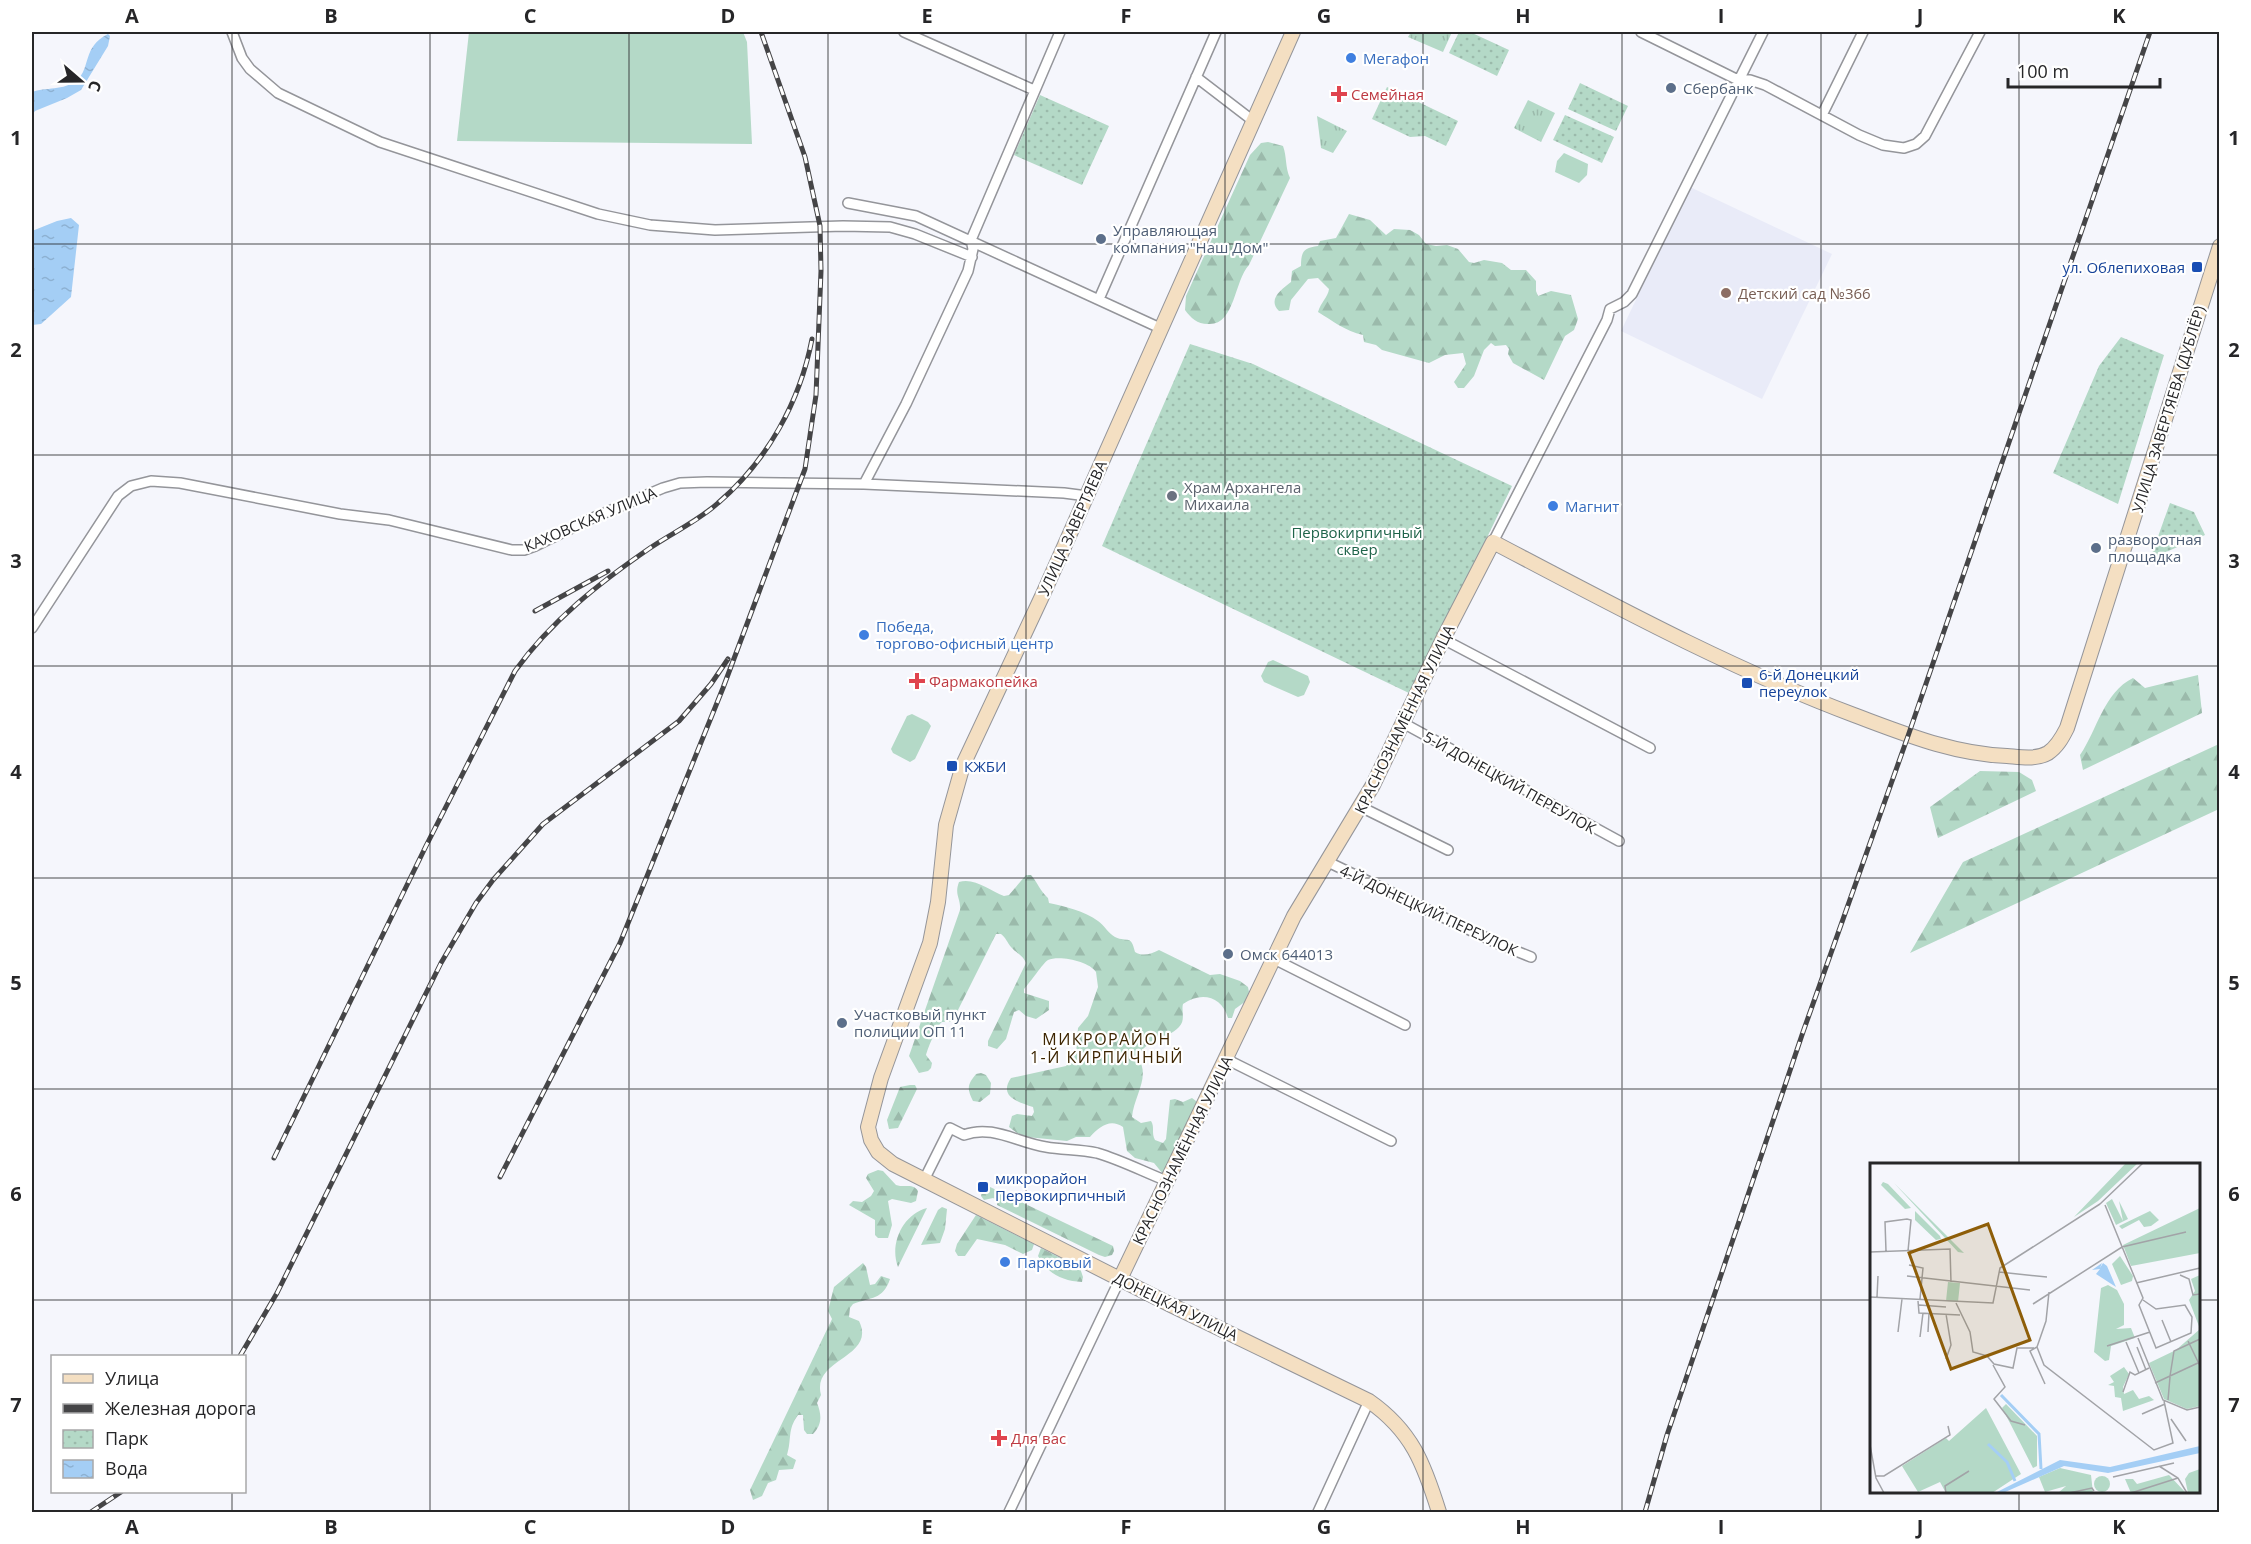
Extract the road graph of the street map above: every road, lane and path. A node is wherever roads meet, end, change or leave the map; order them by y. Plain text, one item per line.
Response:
1 (232, 32) edge
2 (904, 32) edge
3 (1060, 32) edge
4 (1216, 32) edge
5 (1293, 32) edge
6 (1641, 32) edge
7 (1763, 32) edge
8 (1863, 32) edge
9 (1980, 32) edge
10 (1660, 36) edge
11 (1196, 77) junction
12 (1738, 80) junction
13 (1034, 90) junction
14 (1822, 115) junction
15 (1252, 120) junction
16 (848, 203) dead end
17 (971, 240) junction
18 (2220, 246) edge
19 (972, 257) junction
20 (1099, 299) junction
21 (1160, 328) junction
22 (864, 484) junction
23 (1087, 496) junction
24 (1493, 542) junction
25 (32, 628) edge
26 (1443, 639) junction
27 (1403, 723) junction
28 (1650, 748) dead end
29 (1361, 807) junction
30 (1618, 841) dead end
31 (1448, 850) dead end
32 (1328, 862) junction
33 (1531, 957) dead end
34 (1274, 959) junction
35 (1405, 1025) dead end
36 (1226, 1059) junction
37 (871, 1140) joint
38 (1391, 1141) dead end
39 (924, 1180) junction
40 (1167, 1181) junction
41 (1120, 1279) junction
42 (1369, 1401) junction
43 (1009, 1512) edge
44 (1318, 1512) edge
45 (1439, 1512) edge

1 - 19 street
2 - 13 street
3 - 13 street
4 - 11 street
5 - 15 street, УЛИЦА ЗАВЕРТЯЕВА
6 - 10 street
7 - 12 street, КРАСНОЗНАМЁННАЯ УЛИЦА
8 - 14 street
9 - 14 street
10 - 12 street
11 - 15 street
11 - 20 street
12 - 14 street
12 - 24 street, КРАСНОЗНАМЁННАЯ УЛИЦА
13 - 17 street
15 - 21 street, УЛИЦА ЗАВЕРТЯЕВА
16 - 17 street
17 - 19 street
17 - 20 street
18 - 24 street, УЛИЦА ЗАВЕРТЯЕВА (ДУБЛЁР)
19 - 22 street
20 - 21 street
21 - 23 street, УЛИЦА ЗАВЕРТЯЕВА
22 - 23 street, КАХОВСКАЯ УЛИЦА
22 - 25 street, КАХОВСКАЯ УЛИЦА
23 - 37 street, УЛИЦА ЗАВЕРТЯЕВА
24 - 26 street, КРАСНОЗНАМЁННАЯ УЛИЦА
26 - 27 street, КРАСНОЗНАМЁННАЯ УЛИЦА
26 - 28 street
27 - 29 street, КРАСНОЗНАМЁННАЯ УЛИЦА
27 - 30 street, 5-Й ДОНЕЦКИЙ ПЕРЕУЛОК
29 - 31 street
29 - 32 street, КРАСНОЗНАМЁННАЯ УЛИЦА
32 - 33 street, 4-Й ДОНЕЦКИЙ ПЕРЕУЛОК
32 - 34 street, КРАСНОЗНАМЁННАЯ УЛИЦА
34 - 35 street
34 - 36 street, КРАСНОЗНАМЁННАЯ УЛИЦА
36 - 38 street
36 - 40 street, КРАСНОЗНАМЁННАЯ УЛИЦА
37 - 39 street, ДОНЕЦКАЯ УЛИЦА
39 - 40 street
39 - 41 street, ДОНЕЦКАЯ УЛИЦА
40 - 41 street, КРАСНОЗНАМЁННАЯ УЛИЦА
41 - 42 street, ДОНЕЦКАЯ УЛИЦА
41 - 43 street, КРАСНОЗНАМЁННАЯ УЛИЦА
42 - 44 street
42 - 45 street, ДОНЕЦКАЯ УЛИЦА

